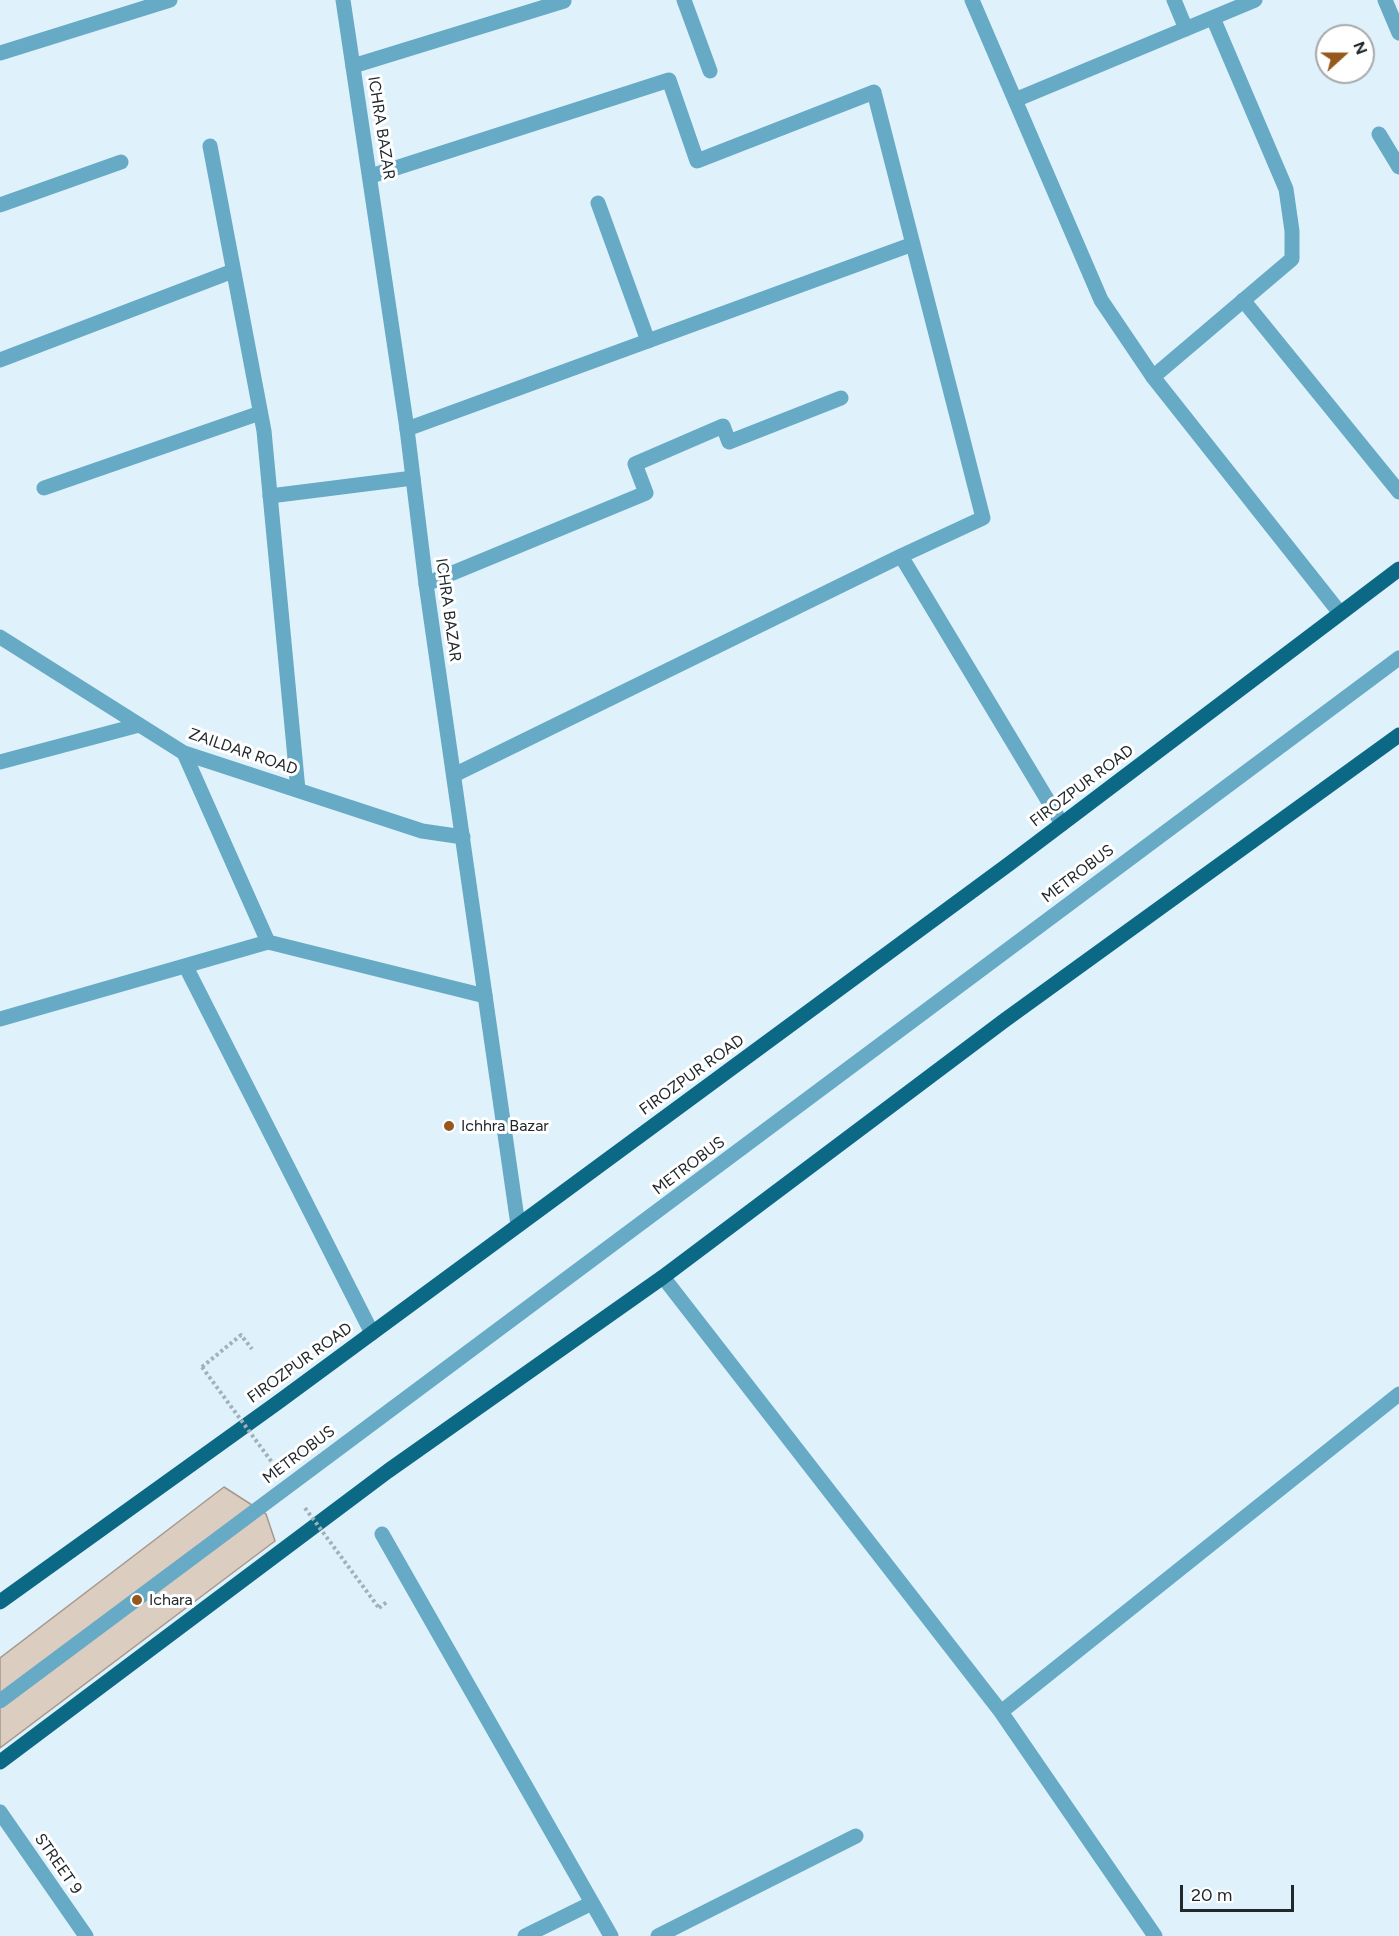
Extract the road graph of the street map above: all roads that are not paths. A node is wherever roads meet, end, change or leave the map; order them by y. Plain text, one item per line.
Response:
1 (170, 0) edge
2 (343, 0) edge
3 (684, 0) edge
4 (972, 0) edge
5 (1174, 0) edge
6 (1255, 0) edge
7 (1384, 0) edge
8 (564, 1) edge
9 (1213, 18) junction
10 (1186, 29) junction
11 (1399, 33) edge
12 (0, 53) edge
13 (353, 66) junction
14 (710, 71) dead end
15 (1015, 100) junction
16 (1379, 134) dead end
17 (210, 146) dead end
18 (121, 162) dead end
19 (1399, 166) edge
20 (371, 176) junction
21 (598, 203) dead end
22 (0, 205) edge
23 (913, 244) junction
24 (233, 271) junction
25 (1243, 300) junction
26 (648, 341) junction
27 (0, 360) edge
28 (1153, 377) junction
29 (841, 398) dead end
30 (260, 414) junction
31 (407, 429) junction
32 (413, 478) junction
33 (44, 488) dead end
34 (1399, 492) edge
35 (270, 496) junction
36 (901, 556) junction
37 (1399, 569) edge
38 (426, 584) junction
39 (1340, 613) junction
40 (0, 637) edge
41 (1399, 658) edge
42 (139, 725) junction
43 (1399, 735) edge
44 (184, 753) junction
45 (0, 762) edge
46 (454, 775) junction
47 (298, 790) junction
48 (1062, 824) junction
49 (463, 837) junction
50 (268, 942) junction
51 (186, 966) junction
52 (484, 996) junction
53 (0, 1019) edge
54 (518, 1225) junction
55 (663, 1277) junction
56 (372, 1333) junction
57 (1399, 1394) edge
58 (382, 1534) dead end
59 (0, 1602) edge
60 (0, 1701) edge
61 (1001, 1712) junction
62 (0, 1762) edge
63 (0, 1812) edge
64 (856, 1836) dead end
65 (592, 1903) junction
66 (86, 1936) edge
67 (525, 1936) edge
68 (611, 1936) edge
69 (658, 1936) edge
70 (1155, 1936) edge

1 - 12 street
2 - 13 street, ICHRA BAZAR
3 - 14 street
4 - 15 street
5 - 10 street
6 - 9 street
7 - 11 street
8 - 13 street
9 - 10 street
9 - 25 street
10 - 15 street
13 - 20 street, ICHRA BAZAR
15 - 28 street
16 - 19 street
17 - 24 street
18 - 22 street
20 - 23 street
20 - 31 street, ICHRA BAZAR
21 - 26 street
23 - 26 street
23 - 36 street
24 - 27 street
24 - 30 street
25 - 28 street
25 - 34 street
26 - 31 street
28 - 39 street
29 - 38 street
30 - 33 street
30 - 35 street
31 - 32 street, ICHRA BAZAR
32 - 35 street
32 - 38 street, ICHRA BAZAR
35 - 47 street
36 - 46 street
36 - 48 street
37 - 39 main road, FIROZPUR ROAD
38 - 46 street, ICHRA BAZAR
39 - 48 main road, FIROZPUR ROAD
40 - 42 street, ZAILDAR ROAD
41 - 60 street, METROBUS, bridge
42 - 44 street, ZAILDAR ROAD
42 - 45 street
43 - 55 main road
44 - 47 street, ZAILDAR ROAD
44 - 50 street
46 - 49 street, ICHRA BAZAR
47 - 49 street, ZAILDAR ROAD
48 - 54 main road, FIROZPUR ROAD
49 - 52 street, ICHRA BAZAR
50 - 51 street
50 - 52 street
51 - 53 street
51 - 56 street
52 - 54 street, ICHRA BAZAR
54 - 56 main road, FIROZPUR ROAD
55 - 61 street
55 - 62 main road
56 - 59 main road, FIROZPUR ROAD
57 - 61 street
58 - 65 street
61 - 70 street
63 - 66 street, STREET 9
64 - 69 street
65 - 67 street
65 - 68 street

